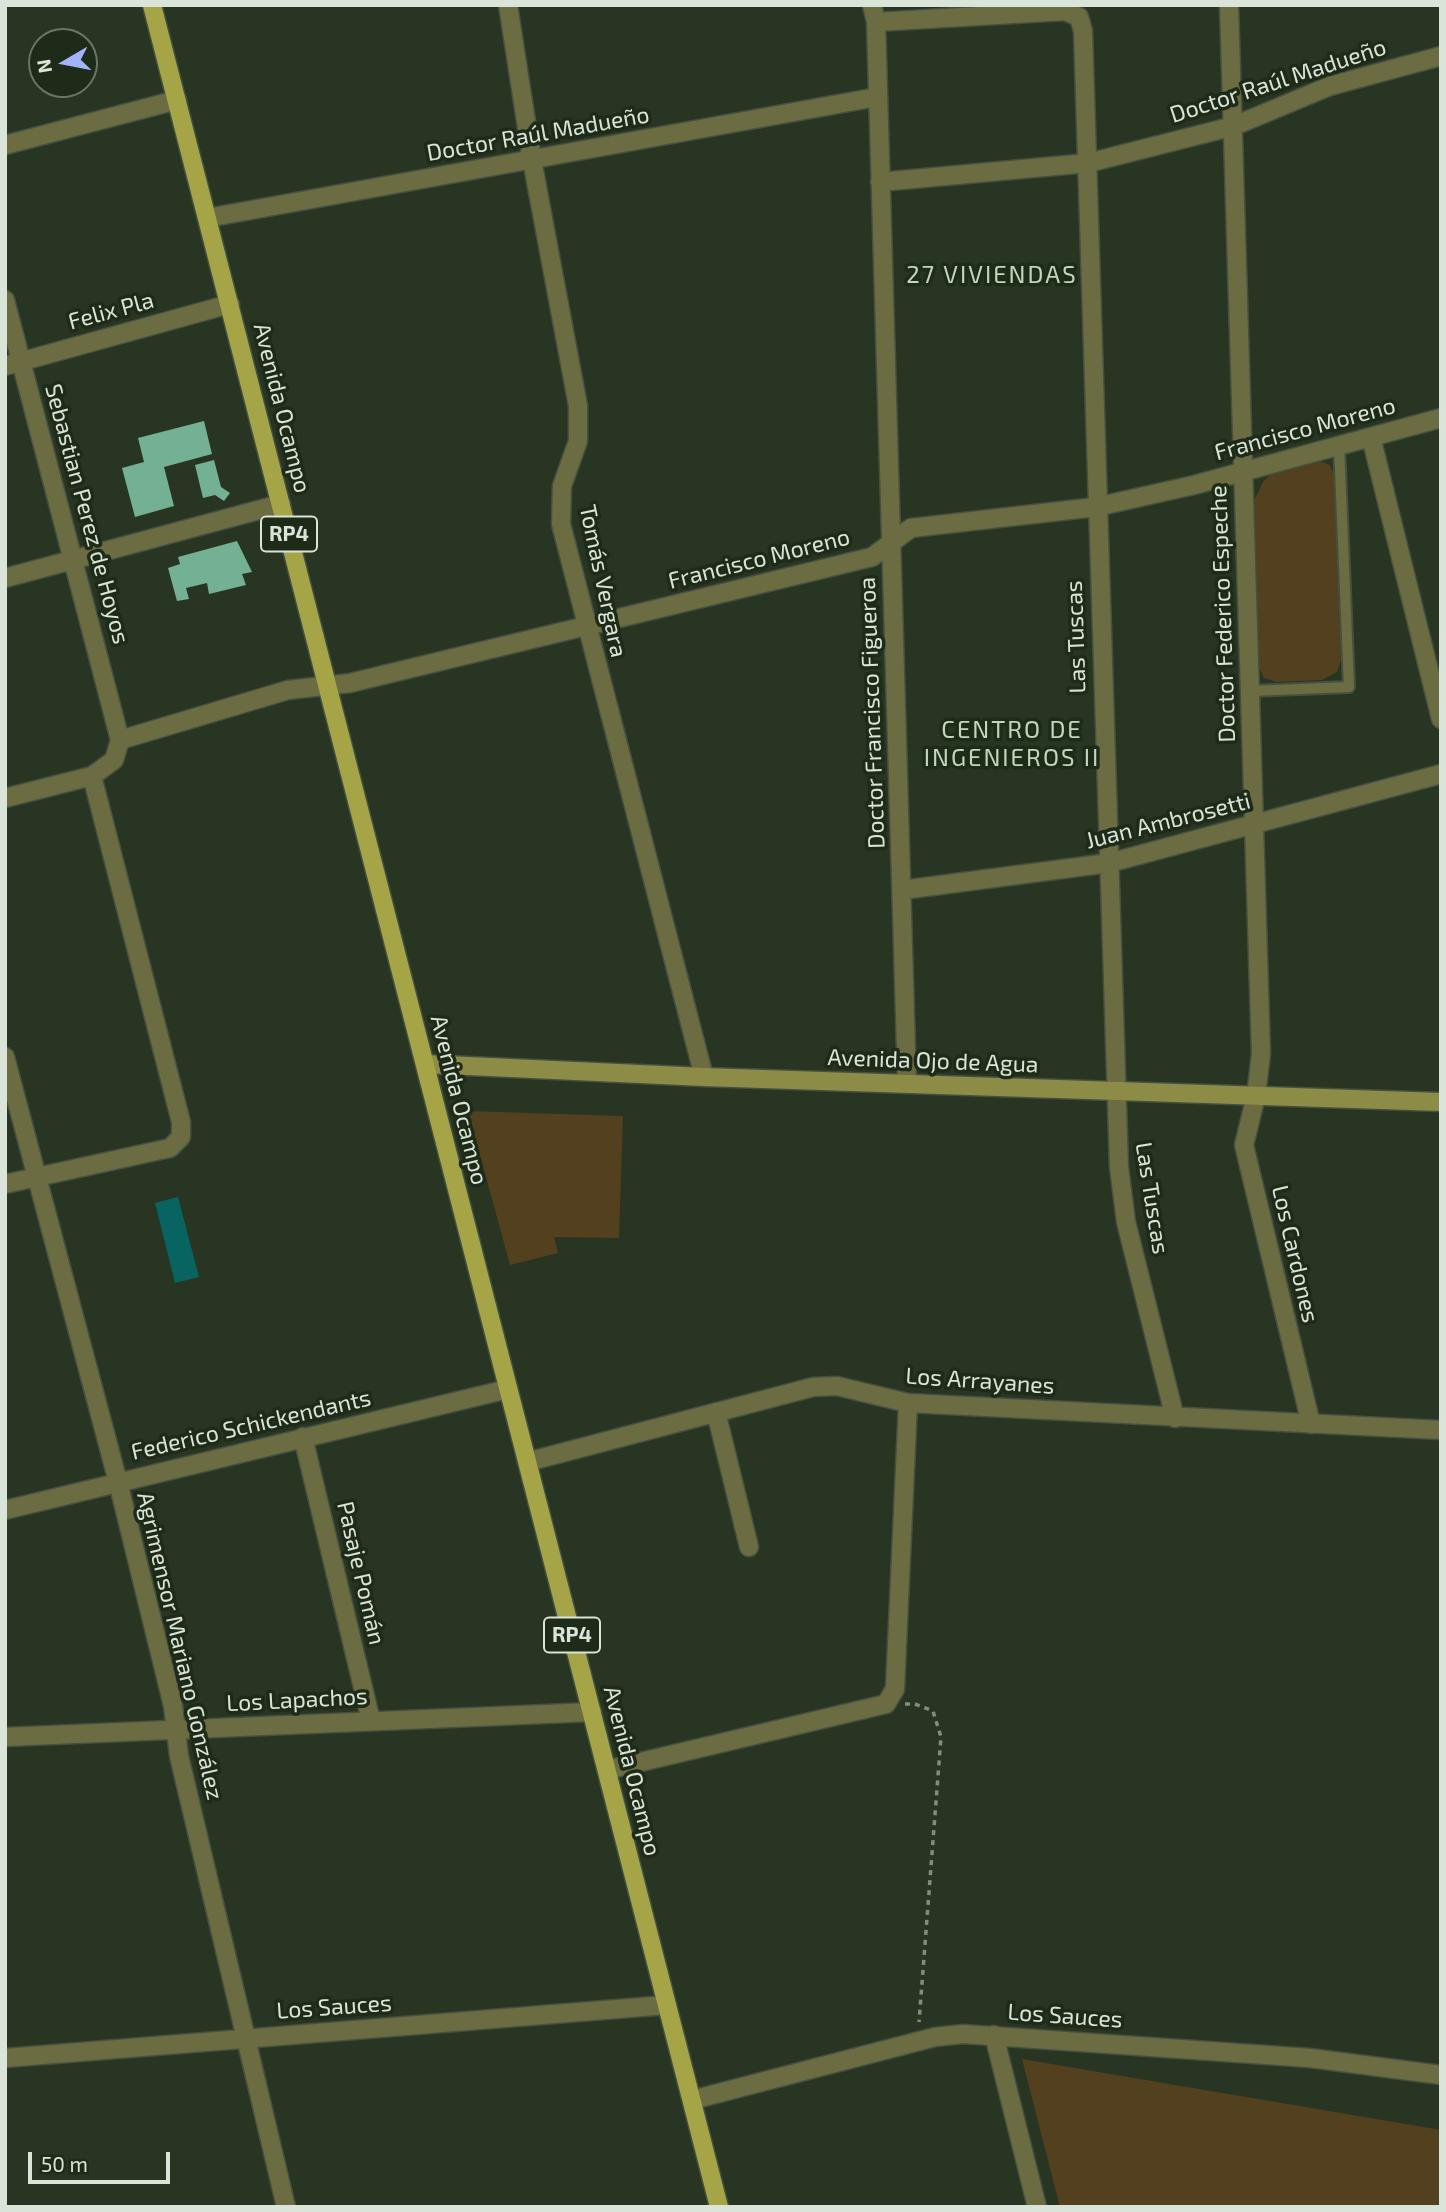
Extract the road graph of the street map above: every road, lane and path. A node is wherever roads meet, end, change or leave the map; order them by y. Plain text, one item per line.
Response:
1 (152, 5) edge
2 (508, 5) edge
3 (1229, 5) edge
4 (874, 14) edge
5 (1441, 56) edge
6 (877, 97) junction
7 (177, 100) junction
8 (1234, 126) junction
9 (5, 145) edge
10 (532, 160) junction
11 (1088, 163) junction
12 (880, 183) junction
13 (207, 218) junction
14 (5, 300) edge
15 (230, 304) junction
16 (13, 363) edge
17 (1441, 418) edge
18 (1371, 437) junction
19 (1339, 445) junction
20 (1244, 471) junction
21 (281, 504) junction
22 (1096, 507) junction
23 (891, 544) junction
24 (74, 561) junction
25 (5, 578) edge
26 (586, 627) junction
27 (327, 686) junction
28 (1250, 691) junction
29 (1441, 719) edge
30 (120, 740) junction
31 (1441, 774) edge
32 (92, 776) junction
33 (5, 799) edge
34 (1253, 825) junction
35 (1109, 863) junction
36 (901, 890) junction
37 (5, 1057) edge
38 (425, 1064) junction
39 (704, 1077) junction
40 (907, 1084) junction
41 (1115, 1092) junction
42 (1256, 1096) junction
43 (1441, 1102) edge
44 (36, 1177) junction
45 (5, 1184) edge
46 (508, 1388) junction
47 (908, 1403) junction
48 (716, 1412) junction
49 (1175, 1418) junction
50 (1311, 1424) junction
51 (1441, 1430) edge
52 (303, 1437) junction
53 (527, 1462) junction
54 (118, 1482) junction
55 (5, 1510) edge
56 (748, 1547) dead end
57 (886, 1704) junction
58 (592, 1712) junction
59 (371, 1721) junction
60 (176, 1730) junction
61 (5, 1737) edge
62 (607, 1770) junction
63 (667, 2006) junction
64 (994, 2035) junction
65 (246, 2038) junction
66 (917, 2042) junction
67 (5, 2058) edge
68 (1441, 2075) edge
69 (692, 2100) junction
70 (286, 2207) edge
71 (719, 2207) edge
72 (1037, 2207) edge

1 - 7 main road, Avenida Ocampo / RP4
2 - 10 street, Tomás Vergara
3 - 8 street, Doctor Federico Espeche
4 - 6 street, Doctor Francisco Figueroa
4 - 11 street, Las Tuscas
5 - 8 street, Doctor Raúl Madueño
6 - 10 street, Doctor Raúl Madueño
6 - 12 street, Doctor Francisco Figueroa
7 - 9 street
7 - 13 main road, Avenida Ocampo / RP4
8 - 11 street, Doctor Raúl Madueño
8 - 20 street, Doctor Federico Espeche
10 - 13 street, Doctor Raúl Madueño
10 - 26 street, Tomás Vergara
11 - 12 street, Doctor Raúl Madueño
11 - 22 street, Las Tuscas
12 - 23 street, Doctor Francisco Figueroa
13 - 15 main road, Avenida Ocampo / RP4
14 - 16 street, Sebastian Perez de Hoyos
15 - 16 street, Felix Pla
15 - 21 main road, Avenida Ocampo / RP4
16 - 24 street, Sebastian Perez de Hoyos
17 - 18 street, Francisco Moreno
18 - 19 street, Francisco Moreno
18 - 29 street
19 - 20 street, Francisco Moreno
19 - 28 lane
20 - 22 street, Francisco Moreno
20 - 28 street, Doctor Federico Espeche
21 - 24 street
21 - 27 main road, Avenida Ocampo / RP4
22 - 23 street, Francisco Moreno
22 - 35 street, Las Tuscas
23 - 26 street, Francisco Moreno
23 - 36 street, Doctor Francisco Figueroa
24 - 25 street
24 - 30 street, Sebastian Perez de Hoyos
26 - 27 street, Francisco Moreno
26 - 39 street, Tomás Vergara
27 - 30 street, Francisco Moreno
27 - 38 main road, Avenida Ocampo / RP4
28 - 34 street, Doctor Federico Espeche
30 - 32 street
31 - 34 street, Juan Ambrosetti
32 - 33 street
32 - 44 street
34 - 35 street, Juan Ambrosetti
34 - 42 street, Doctor Federico Espeche
35 - 36 street, Juan Ambrosetti
35 - 41 street, Las Tuscas
36 - 40 street, Doctor Francisco Figueroa
37 - 44 street, Agrimensor Mariano González
38 - 39 main road, Avenida Ojo de Agua
38 - 46 main road, Avenida Ocampo / RP4
39 - 40 main road, Avenida Ojo de Agua
40 - 41 main road, Avenida Ojo de Agua
41 - 42 main road, Avenida Ojo de Agua
41 - 49 street, Las Tuscas
42 - 43 main road, Avenida Ojo de Agua
42 - 50 street, Los Cardones
44 - 45 street
44 - 54 street, Agrimensor Mariano González
46 - 52 street, Federico Schickendants
46 - 53 main road, Avenida Ocampo / RP4
47 - 48 street, Los Arrayanes
47 - 49 street, Los Arrayanes
47 - 57 street
48 - 53 street, Los Arrayanes
48 - 56 street
49 - 50 street, Los Arrayanes
50 - 51 street, Los Arrayanes
52 - 54 street, Federico Schickendants
52 - 59 street, Pasaje Pomán
53 - 58 main road, Avenida Ocampo / RP4
54 - 55 street, Federico Schickendants
54 - 60 street, Agrimensor Mariano González
57 - 62 street
57 - 66 path
58 - 59 street, Los Lapachos
58 - 62 main road, Avenida Ocampo / RP4
59 - 60 street, Los Lapachos
60 - 61 street, Los Lapachos
60 - 65 street, Agrimensor Mariano González
62 - 63 main road, Avenida Ocampo / RP4
63 - 65 street, Los Sauces
63 - 69 main road, Avenida Ocampo / RP4
64 - 66 street, Los Sauces
64 - 68 street, Los Sauces
64 - 72 street
65 - 67 street, Los Sauces
65 - 70 street, Agrimensor Mariano González
66 - 69 street, Los Sauces
69 - 71 main road, Avenida Ocampo / RP4

